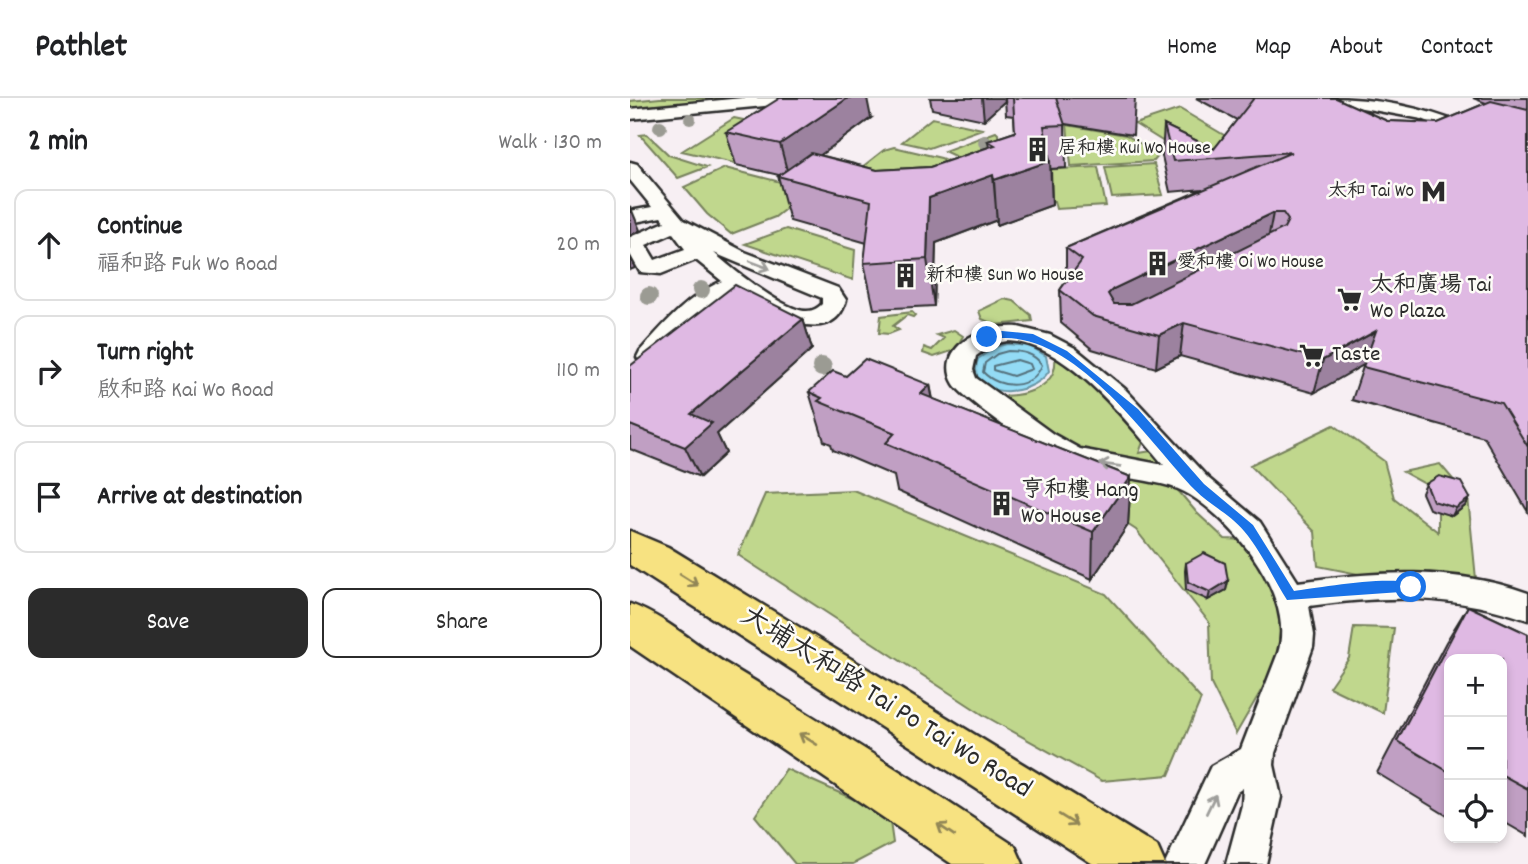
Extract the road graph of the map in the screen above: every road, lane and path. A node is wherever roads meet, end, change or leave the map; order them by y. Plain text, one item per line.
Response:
1 (794, 98) edge
2 (1335, 98) edge
3 (634, 115) edge
4 (1469, 126) edge
5 (634, 181) edge
6 (630, 218) edge
7 (670, 218) junction
8 (705, 248) junction
9 (739, 282) junction
10 (649, 356) edge
11 (1200, 487) junction
12 (630, 547) edge
13 (1291, 596) junction
14 (1528, 607) edge
15 (630, 622) edge
16 (1256, 761) junction
17 (997, 864) edge
18 (1139, 864) edge
19 (1185, 864) edge
20 (1246, 864) edge

1 - 3 street
2 - 4 street
5 - 7 street
6 - 7 street
7 - 8 street
7 - 8 street
8 - 9 street
8 -> 9 street
9 - 10 street
11 -> 11 street
11 - 13 street
12 -> 18 main road, 大埔太和路 Tai Po Tai Wo Road
13 - 14 street
13 - 16 street
17 -> 15 main road
19 -> 16 street
16 - 20 street

